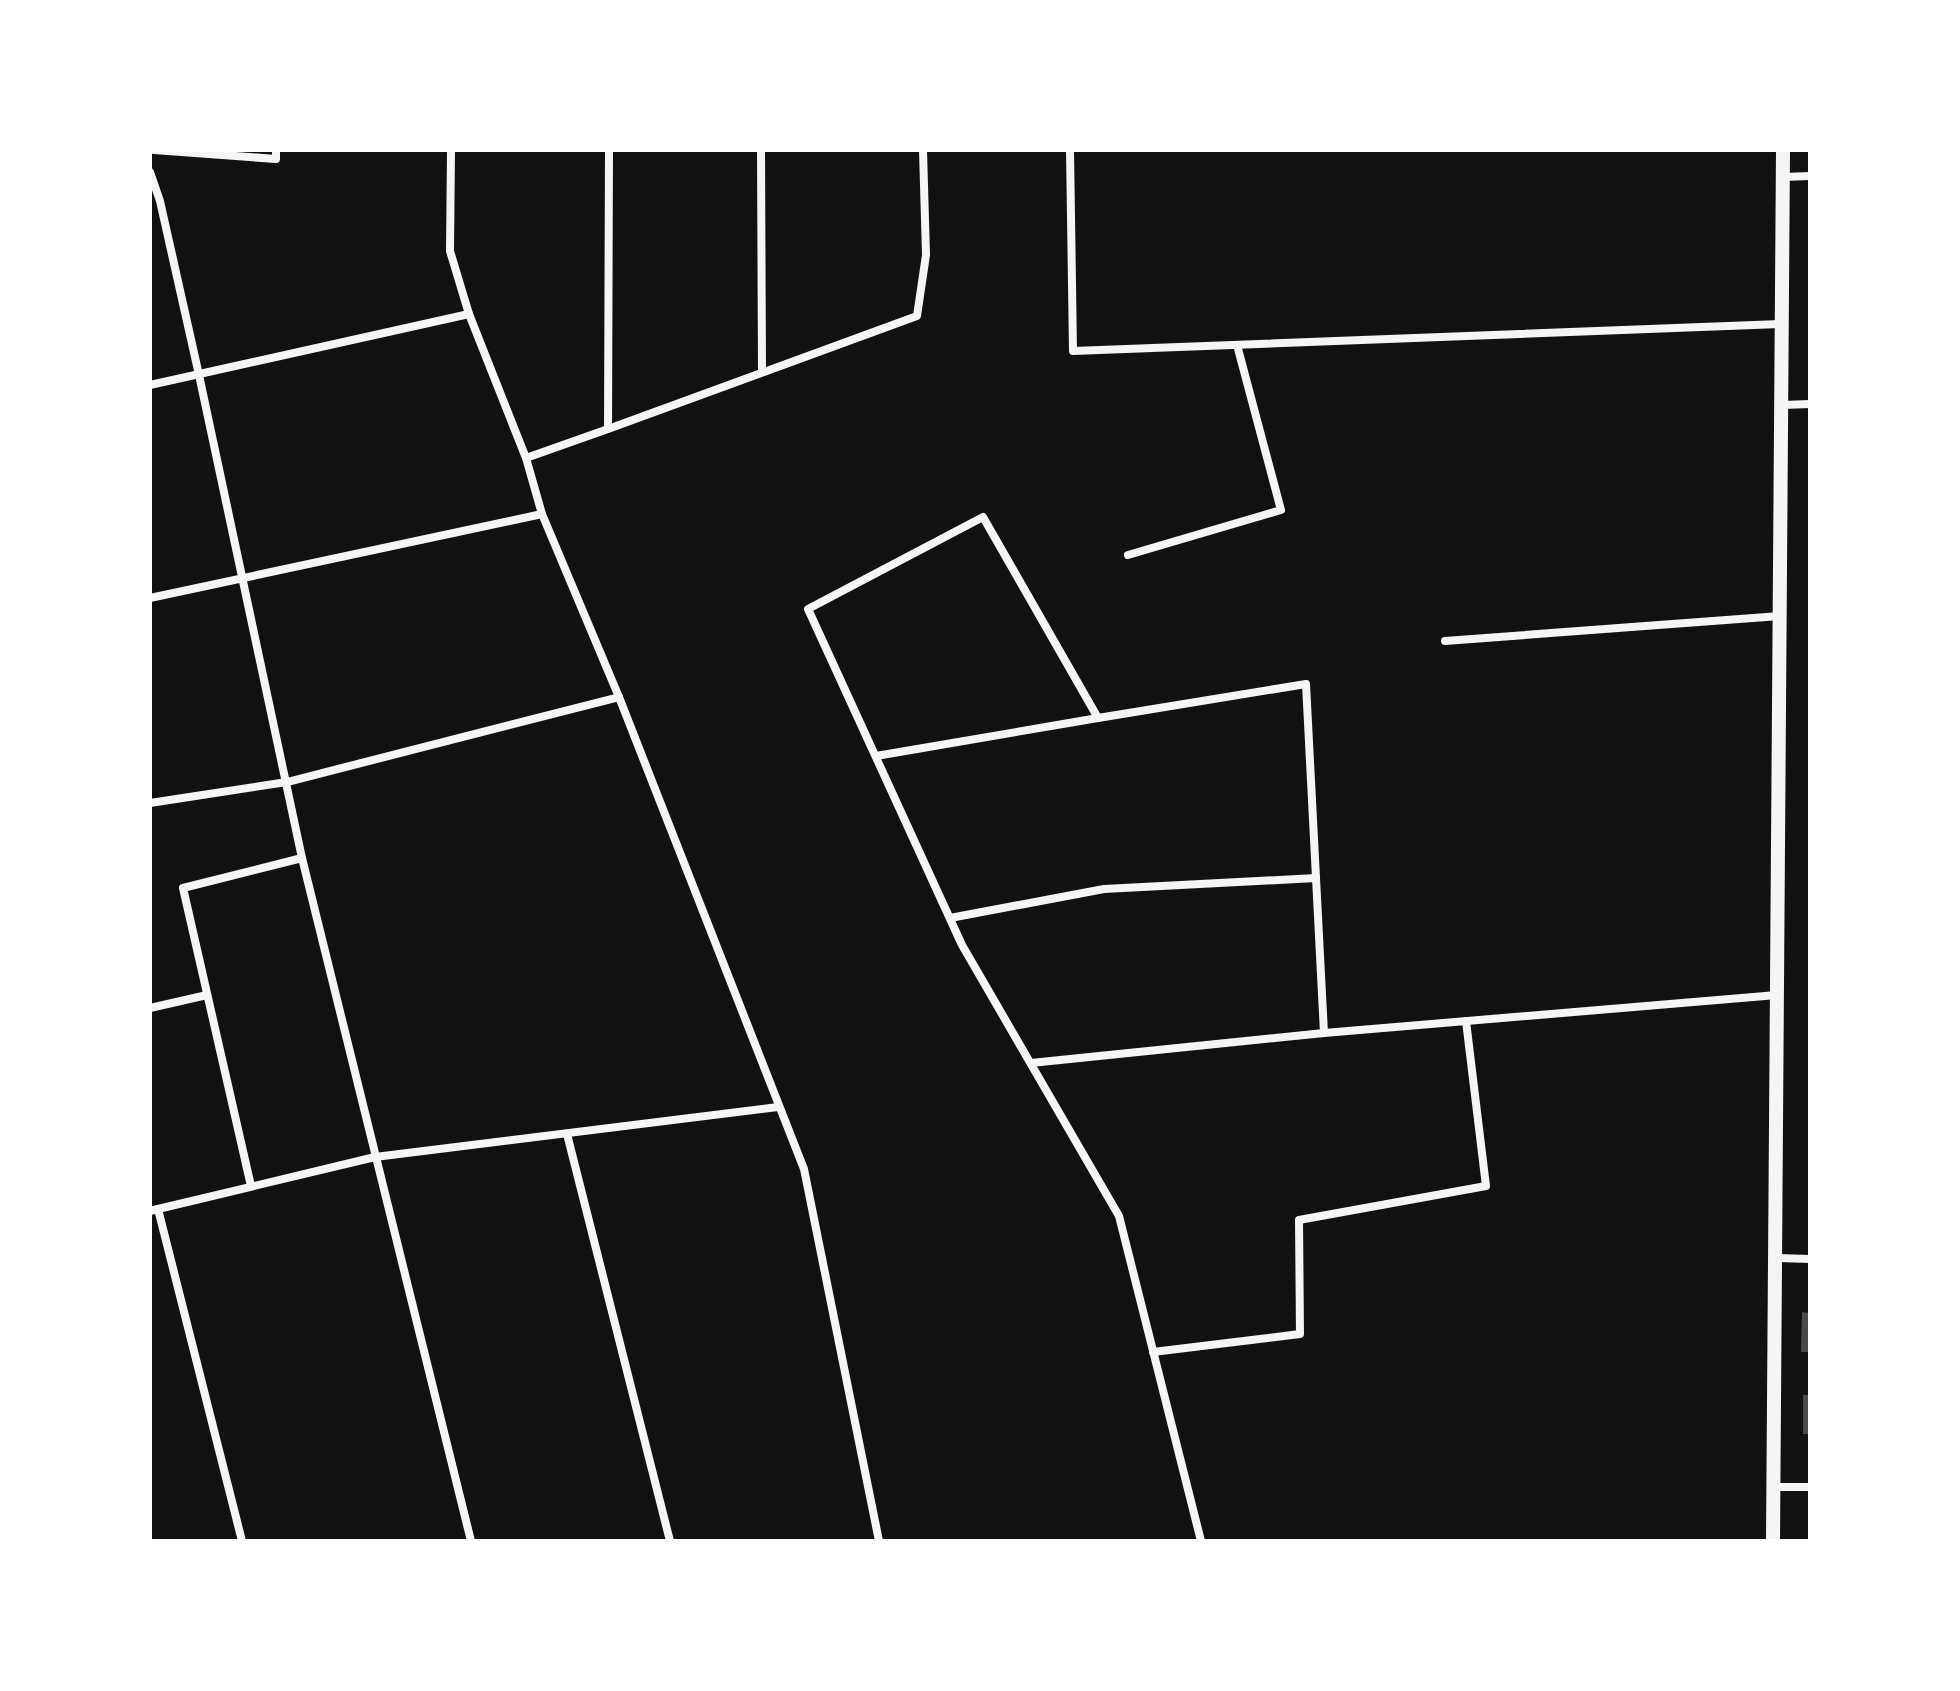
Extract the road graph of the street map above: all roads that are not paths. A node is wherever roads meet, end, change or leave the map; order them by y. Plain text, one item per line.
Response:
1 (154, 150) edge
2 (276, 150) edge
3 (451, 150) edge
4 (609, 150) edge
5 (761, 150) edge
6 (923, 150) edge
7 (1070, 150) edge
8 (1783, 150) edge
9 (150, 172) edge
10 (1810, 176) edge
11 (1783, 177) junction
12 (469, 314) junction
13 (1781, 324) junction
14 (1237, 345) junction
15 (762, 372) junction
16 (199, 375) junction
17 (150, 385) edge
18 (1810, 404) edge
19 (1782, 405) junction
20 (608, 429) junction
21 (526, 458) junction
22 (542, 514) junction
23 (1128, 555) dead end
24 (241, 577) junction
25 (150, 598) edge
26 (1780, 616) junction
27 (1445, 641) dead end
28 (619, 697) junction
29 (1098, 718) junction
30 (876, 756) junction
31 (287, 782) junction
32 (150, 803) edge
33 (302, 858) junction
34 (1316, 878) junction
35 (950, 918) junction
36 (207, 995) junction
37 (1777, 995) junction
38 (150, 1008) edge
39 (1466, 1021) junction
40 (1324, 1033) junction
41 (1031, 1063) junction
42 (778, 1107) junction
43 (567, 1134) junction
44 (375, 1157) junction
45 (251, 1186) junction
46 (154, 1210) edge
47 (1775, 1258) junction
48 (1810, 1259) edge
49 (1153, 1352) junction
50 (1773, 1487) junction
51 (1810, 1487) edge
52 (242, 1541) edge
53 (471, 1541) edge
54 (670, 1541) edge
55 (879, 1541) edge
56 (1201, 1541) edge
57 (1773, 1541) edge

1 - 2 street
3 - 12 street
4 - 20 street
5 - 15 street
6 - 15 street
7 - 14 street
8 - 11 street
9 - 16 street
10 - 11 street
11 - 13 street
12 - 16 street
12 - 21 street
13 - 14 street
13 - 19 street
14 - 23 street
15 - 20 street
16 - 17 street
16 - 24 street
18 - 19 street
19 - 26 street
20 - 21 street
21 - 22 street
22 - 24 street
22 - 28 street
24 - 25 street
24 - 31 street
26 - 27 street
26 - 37 street
28 - 31 street
28 - 42 street
29 - 30 street
29 - 30 street
29 - 34 street
30 - 35 street
31 - 32 street
31 - 33 street
33 - 36 street
33 - 44 street
34 - 35 street
34 - 40 street
35 - 41 street
36 - 38 street
36 - 45 street
37 - 39 street
37 - 47 street
39 - 40 street
39 - 49 street
40 - 41 street
41 - 49 street
42 - 43 street
42 - 55 street
43 - 44 street
43 - 54 street
44 - 45 street
44 - 53 street
45 - 46 street
46 - 52 street
47 - 48 street
47 - 50 street
49 - 56 street
50 - 51 street
50 - 57 street

